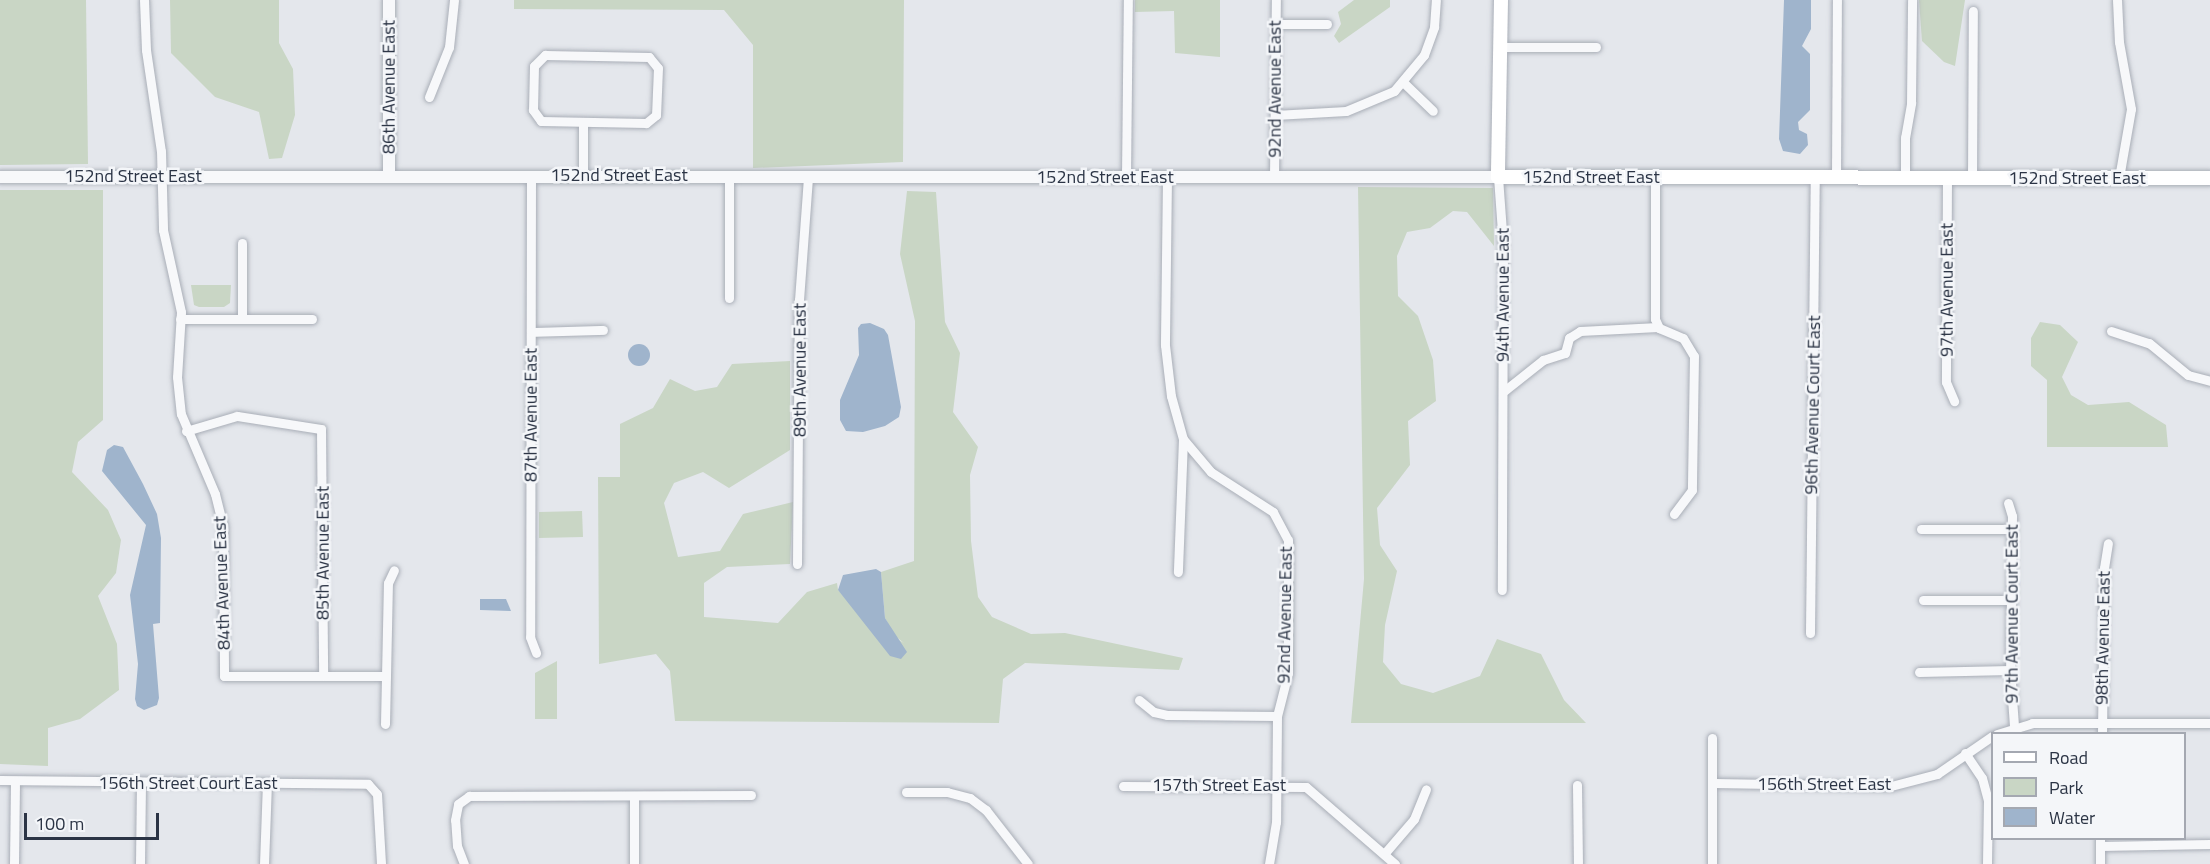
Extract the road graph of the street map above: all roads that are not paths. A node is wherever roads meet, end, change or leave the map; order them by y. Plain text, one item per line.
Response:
1 (144, 0) edge
2 (389, 0) edge
3 (454, 0) edge
4 (1128, 0) edge
5 (1275, 0) edge
6 (1436, 0) edge
7 (1502, 0) edge
8 (1837, 0) edge
9 (1912, 0) edge
10 (2117, 0) edge
11 (1972, 11) dead end
12 (1275, 24) junction
13 (1327, 24) dead end
14 (1501, 47) junction
15 (1596, 47) dead end
16 (1404, 83) junction
17 (429, 97) dead end
18 (1433, 111) dead end
19 (1275, 115) junction
20 (583, 123) junction
21 (389, 174) junction
22 (531, 175) junction
23 (583, 175) junction
24 (729, 176) junction
25 (808, 176) junction
26 (0, 177) edge
27 (162, 177) junction
28 (1126, 177) junction
29 (1167, 177) junction
30 (1498, 177) junction
31 (1655, 177) junction
32 (1815, 177) junction
33 (1836, 177) junction
34 (1274, 178) junction
35 (1905, 178) junction
36 (1947, 178) junction
37 (1971, 178) junction
38 (2119, 178) junction
39 (2210, 178) edge
40 (242, 243) dead end
41 (729, 298) dead end
42 (180, 319) junction
43 (242, 319) junction
44 (312, 319) dead end
45 (1658, 327) junction
46 (603, 330) dead end
47 (2111, 331) dead end
48 (531, 332) junction
49 (2210, 381) edge
50 (1504, 391) junction
51 (1954, 401) dead end
52 (186, 431) junction
53 (1183, 439) junction
54 (2008, 503) dead end
55 (1674, 514) dead end
56 (1921, 529) dead end
57 (2012, 529) junction
58 (2108, 543) dead end
59 (796, 564) dead end
60 (394, 570) dead end
61 (1178, 572) dead end
62 (1502, 590) dead end
63 (1923, 600) dead end
64 (2010, 600) junction
65 (1810, 633) dead end
66 (536, 653) dead end
67 (2010, 670) junction
68 (1919, 672) dead end
69 (323, 676) junction
70 (386, 676) junction
71 (1139, 700) dead end
72 (1277, 716) junction
73 (2102, 723) junction
74 (2210, 723) edge
75 (385, 724) dead end
76 (2014, 726) junction
77 (2001, 732) edge
78 (2102, 732) edge
79 (1991, 737) edge
80 (1712, 738) dead end
81 (1965, 753) junction
82 (0, 780) edge
83 (15, 781) junction
84 (141, 783) junction
85 (267, 783) junction
86 (1714, 783) junction
87 (1276, 785) junction
88 (1577, 785) dead end
89 (1123, 786) dead end
90 (1426, 789) dead end
91 (906, 792) dead end
92 (750, 795) dead end
93 (634, 796) junction
94 (2100, 842) edge
95 (2210, 844) edge
96 (1384, 854) junction
97 (14, 864) edge
98 (140, 864) edge
99 (264, 864) edge
100 (381, 864) edge
101 (464, 864) edge
102 (634, 864) edge
103 (1028, 864) edge
104 (1269, 864) edge
105 (1395, 864) edge
106 (1578, 864) edge
107 (1712, 864) edge
108 (1987, 864) edge
109 (2100, 864) edge

1 - 27 street, 84th Avenue East
2 - 21 street, 86th Avenue East
3 - 17 street
4 - 28 street
5 - 12 street, 92nd Avenue East
6 - 16 street
7 - 14 main road, 94th Avenue East
8 - 33 street
9 - 35 street
10 - 38 street
11 - 37 street
12 - 13 street
12 - 19 street, 92nd Avenue East
14 - 15 street
14 - 30 main road, 94th Avenue East
16 - 18 street
16 - 19 street
19 - 34 street, 92nd Avenue East
20 - 20 street
20 - 23 street
21 - 22 street, 152nd Street East
21 - 27 street, 152nd Street East
22 - 23 street, 152nd Street East
22 - 48 street, 87th Avenue East
23 - 24 street, 152nd Street East
24 - 25 street, 152nd Street East
24 - 41 street
25 - 28 street, 152nd Street East
25 - 59 street, 89th Avenue East
26 - 27 street, 152nd Street East
27 - 42 street, 84th Avenue East
28 - 29 street, 152nd Street East
29 - 34 street, 152nd Street East
29 - 53 street
30 - 31 main road, 152nd Street East
30 - 34 street, 152nd Street East
30 - 50 street, 94th Avenue East
31 - 32 main road, 152nd Street East
31 - 45 street
32 - 33 main road, 152nd Street East
32 - 65 street, 96th Avenue Court East
33 - 35 main road, 152nd Street East
35 - 36 main road, 152nd Street East
36 - 37 main road, 152nd Street East
36 - 51 street, 97th Avenue East
37 - 38 main road, 152nd Street East
38 - 39 main road, 152nd Street East
40 - 43 street
42 - 43 street
42 - 52 street, 84th Avenue East
43 - 44 street
45 - 50 street
45 - 55 street
46 - 48 street
47 - 49 street
48 - 66 street, 87th Avenue East
50 - 62 street, 94th Avenue East
52 - 69 street, 84th Avenue East
52 - 69 street, 85th Avenue East
53 - 61 street
53 - 72 street, 92nd Avenue East
54 - 57 street, 97th Avenue Court East
56 - 57 street
57 - 64 street, 97th Avenue Court East
58 - 73 street, 98th Avenue East
60 - 70 street
63 - 64 street
64 - 67 street, 97th Avenue Court East
67 - 68 street
67 - 76 street, 97th Avenue Court East
69 - 70 street
70 - 75 street
71 - 72 street
72 - 87 street, 92nd Avenue East
73 - 74 street
73 - 76 street
73 - 78 street, 98th Avenue East
76 - 77 street
79 - 81 street, 156th Street East
80 - 86 street
81 - 86 street, 156th Street East
81 - 108 street
82 - 83 street, 156th Street Court East
83 - 84 street, 156th Street Court East
83 - 97 street
84 - 85 street, 156th Street Court East
84 - 98 street
85 - 99 street
85 - 100 street, 156th Street Court East
86 - 107 street
87 - 89 street, 157th Street East
87 - 96 street, 157th Street East
87 - 104 street, 92nd Avenue East
88 - 106 street
90 - 96 street
91 - 103 street
92 - 93 street
93 - 101 street
93 - 102 street
94 - 95 street
94 - 109 street
96 - 105 street, 157th Street East

